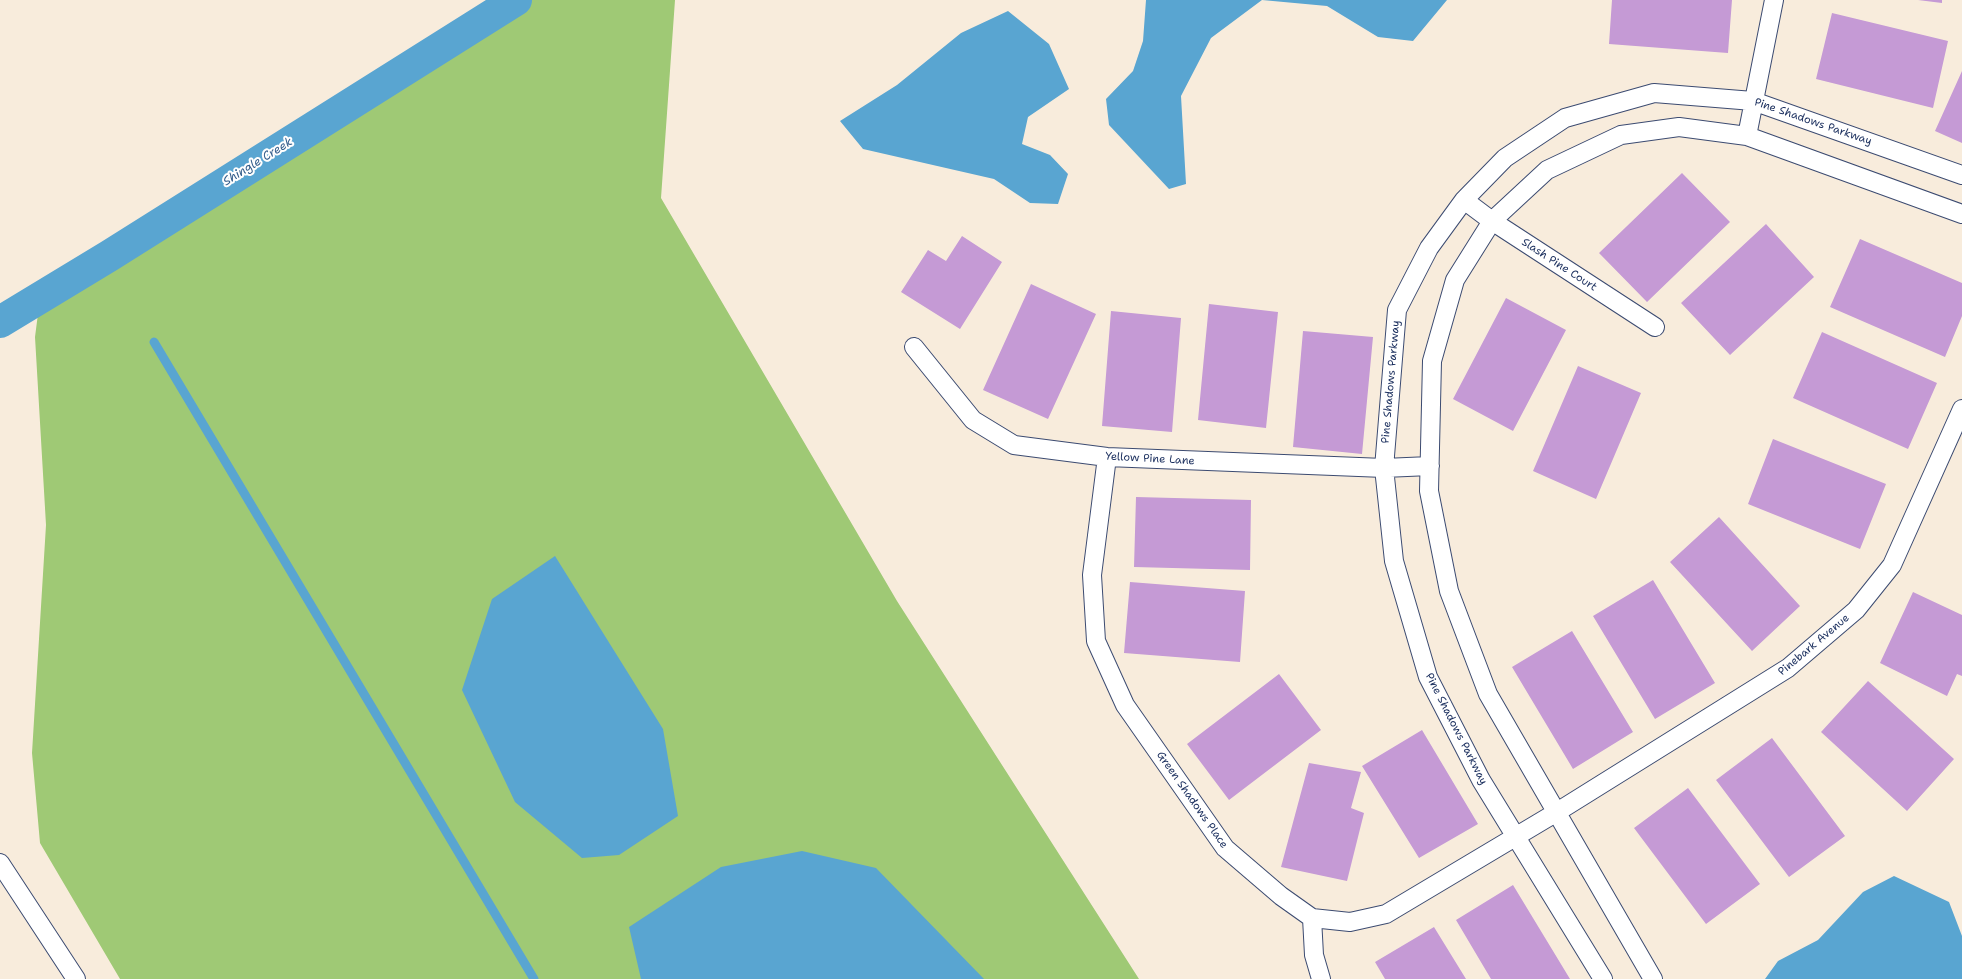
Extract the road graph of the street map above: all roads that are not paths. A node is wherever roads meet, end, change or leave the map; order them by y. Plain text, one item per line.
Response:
1 (1774, 0) edge
2 (1753, 101) junction
3 (1748, 136) junction
4 (1962, 175) edge
5 (1464, 200) junction
6 (1962, 214) edge
7 (1492, 221) junction
8 (1655, 327) dead end
9 (914, 347) dead end
10 (1962, 409) edge
11 (1107, 457) junction
12 (1430, 466) junction
13 (1384, 468) junction
14 (1557, 812) junction
15 (1515, 837) junction
16 (0, 863) edge
17 (1312, 918) junction
18 (76, 979) edge
19 (1321, 979) edge
20 (1603, 979) edge
21 (1653, 979) edge

1 - 2 lane
2 - 3 lane
2 - 4 lane, Pine Shadows Parkway
2 - 5 lane, Pine Shadows Parkway
3 - 6 lane
3 - 7 lane
5 - 7 lane, Slash Pine Court
5 - 13 lane, Pine Shadows Parkway
7 - 8 lane, Slash Pine Court
7 - 12 lane
9 - 11 lane, Yellow Pine Lane
10 - 14 lane, Pinebark Avenue
11 - 13 lane, Yellow Pine Lane
11 - 17 lane, Green Shadows Place
12 - 13 lane, Yellow Pine Lane
12 - 14 lane
13 - 15 lane, Pine Shadows Parkway
14 - 15 lane, Pinebark Avenue
14 - 21 lane
15 - 17 lane, Green Shadows Place
15 - 20 lane, Pine Shadows Parkway
16 - 18 lane
17 - 19 lane

